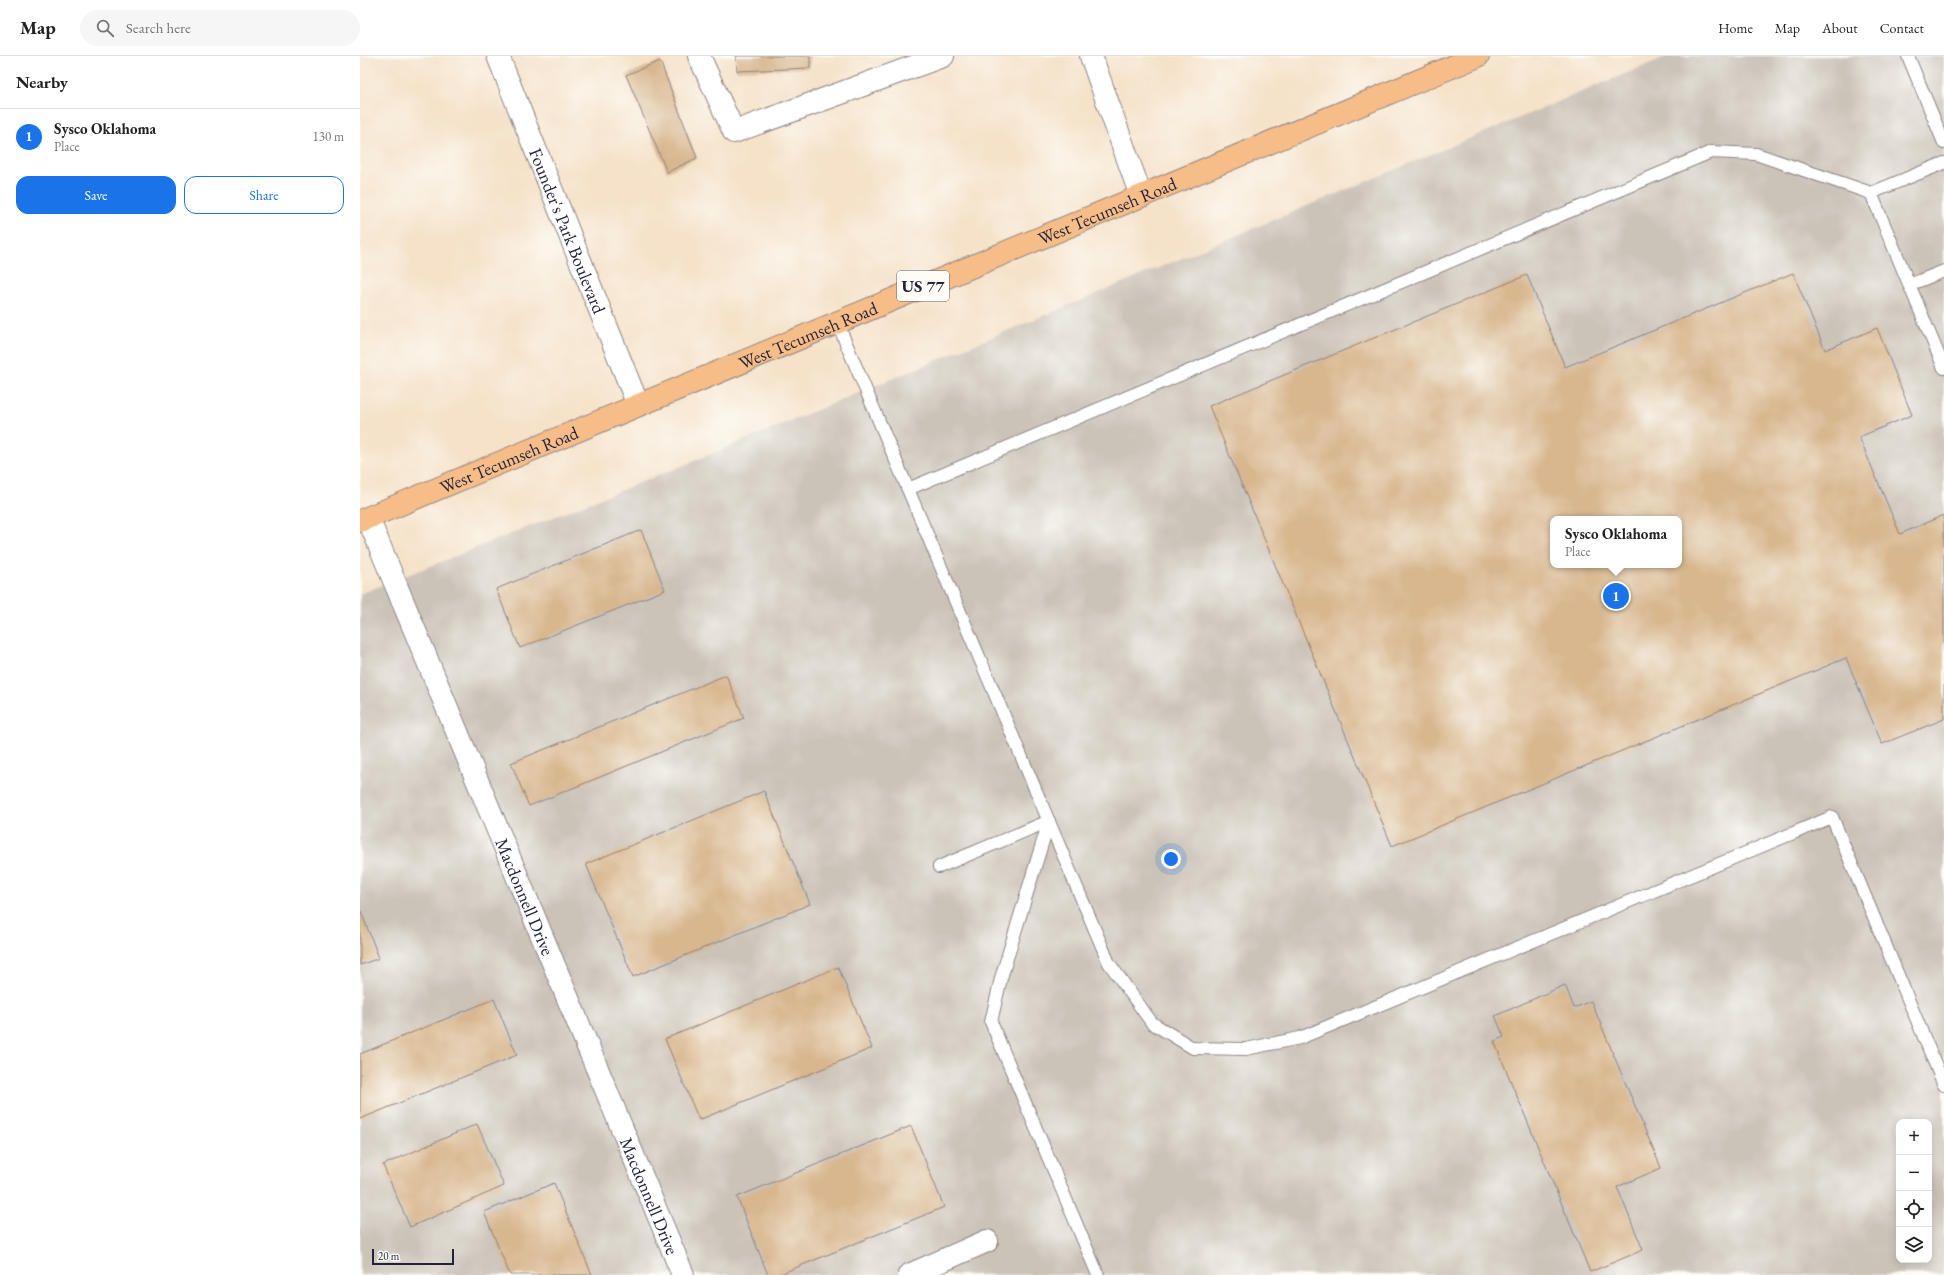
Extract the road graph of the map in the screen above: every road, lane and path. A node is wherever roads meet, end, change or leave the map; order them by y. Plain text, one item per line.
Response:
1 (498, 56) edge
2 (698, 56) edge
3 (943, 56) edge
4 (1091, 56) edge
5 (1478, 56) edge
6 (1908, 56) edge
7 (1944, 144) edge
8 (1944, 163) edge
9 (1871, 193) junction
10 (1141, 196) junction
11 (1944, 271) edge
12 (1910, 285) junction
13 (837, 322) junction
14 (1944, 368) edge
15 (638, 405) junction
16 (908, 489) junction
17 (364, 519) edge
18 (1049, 821) junction
19 (940, 867) dead end
20 (1944, 1085) edge
21 (987, 1241) dead end
22 (683, 1275) edge
23 (909, 1275) edge
24 (1098, 1275) edge

1 - 15 street, Founder's Park Boulevard
2 - 3 street
4 - 10 street
5 - 10 main road, West Tecumseh Road / US 77
6 - 7 lane
8 - 9 lane
9 - 12 lane
9 - 16 lane
10 - 13 main road, West Tecumseh Road / US 77
11 - 12 lane
12 - 14 lane
13 - 15 main road, West Tecumseh Road / US 77
13 - 16 lane
15 - 17 main road, West Tecumseh Road / US 77
16 - 18 lane
17 - 22 street, Macdonnell Drive
18 - 19 lane
18 - 20 lane
18 - 24 lane
21 - 23 street

